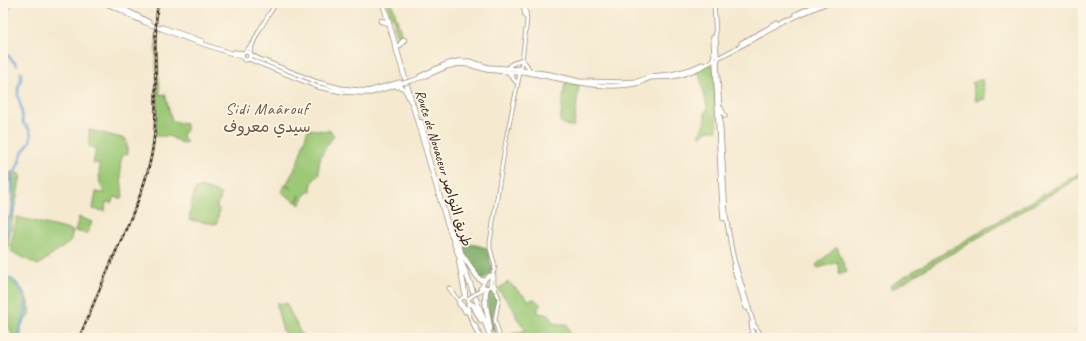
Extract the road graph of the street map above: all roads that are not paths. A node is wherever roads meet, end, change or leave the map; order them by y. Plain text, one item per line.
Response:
1 (104, 3) edge
2 (113, 3) edge
3 (275, 3) edge
4 (385, 3) edge
5 (524, 3) edge
6 (712, 3) edge
7 (820, 3) edge
8 (827, 3) edge
9 (381, 20) dead end
10 (389, 21) junction
11 (397, 40) junction
12 (399, 46) junction
13 (717, 49) junction
14 (724, 52) junction
15 (247, 55) junction
16 (716, 58) junction
17 (521, 60) junction
18 (706, 64) junction
19 (715, 68) junction
20 (508, 70) junction
21 (519, 71) junction
22 (530, 71) junction
23 (516, 82) junction
24 (405, 83) junction
25 (392, 87) junction
26 (411, 104) junction
27 (720, 106) junction
28 (720, 118) junction
29 (433, 175) junction
30 (456, 248) junction
31 (461, 253) junction
32 (494, 269) junction
33 (487, 284) junction
34 (449, 288) dead end
35 (499, 298) junction
36 (467, 301) junction
37 (469, 316) junction
38 (490, 330) junction
39 (755, 330) junction
40 (756, 337) edge
41 (480, 338) edge
42 (491, 338) edge
43 (499, 338) edge

1 - 15 main road
2 - 15 main road
3 - 15 main road
4 - 10 highway, Route de Nouaceur طريق النواصر
4 - 11 highway, Route de Nouaceur طريق النواصر
5 - 17 main road
6 - 13 main road
6 - 16 main road
7 - 14 main road
8 - 16 main road
9 - 10 highway
10 - 24 highway, Route de Nouaceur طريق النواصر
11 - 12 highway, Route de Nouaceur طريق النواصر
11 - 12 highway
12 - 31 highway, Route de Nouaceur طريق النواصر
13 - 14 main road
13 - 16 main road
14 - 16 main road
15 - 24 main road
15 - 25 main road
16 - 18 main road
16 - 19 main road
16 - 22 main road
16 - 27 main road
17 - 20 main road
17 - 21 main road
17 - 22 main road
18 - 19 main road
18 - 21 main road
19 - 39 main road
20 - 21 main road
20 - 23 main road
20 - 24 main road, bridge
21 - 22 main road
21 - 23 main road
21 - 32 main road
23 - 33 main road
24 - 25 main road
24 - 26 highway
24 - 29 highway, Route de Nouaceur طريق النواصر
25 - 26 main road
26 - 29 highway
27 - 28 main road
27 - 28 main road
28 - 39 main road
29 - 30 highway, Route de Nouaceur طريق النواصر
30 - 36 highway
30 - 42 highway, Route de Nouaceur طريق النواصر
31 - 33 highway
31 - 38 highway, Route de Nouaceur طريق النواصر
32 - 33 main road
32 - 35 main road
33 - 35 main road
33 - 36 main road, bridge
33 - 38 highway
33 - 43 main road
34 - 37 main road
35 - 43 main road
36 - 37 main road
36 - 41 main road
36 - 42 highway
37 - 41 main road
38 - 42 highway, Route de Nouaceur طريق النواصر
39 - 40 main road
39 - 40 main road

